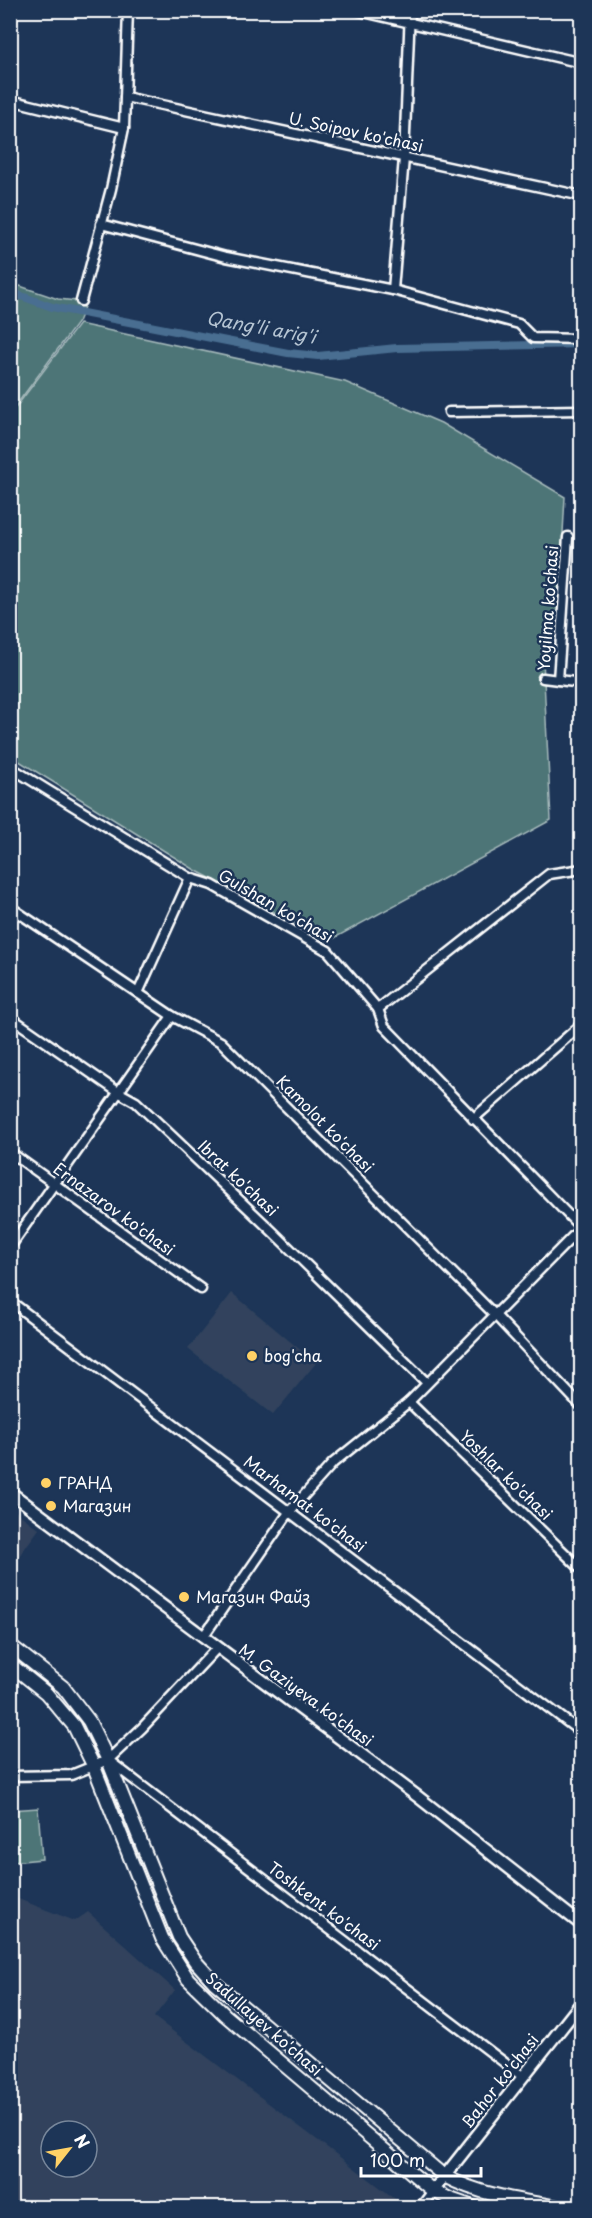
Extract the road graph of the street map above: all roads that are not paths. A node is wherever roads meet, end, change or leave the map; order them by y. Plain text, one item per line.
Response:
1 (128, 10) edge
2 (355, 10) edge
3 (410, 10) edge
4 (409, 22) junction
5 (582, 63) edge
6 (125, 97) junction
7 (10, 100) edge
8 (124, 128) junction
9 (404, 158) junction
10 (582, 196) edge
11 (102, 224) junction
12 (393, 290) junction
13 (81, 301) dead end
14 (582, 339) edge
15 (582, 410) edge
16 (448, 412) dead end
17 (568, 537) dead end
18 (543, 678) dead end
19 (558, 680) junction
20 (582, 684) edge
21 (10, 767) edge
22 (582, 869) edge
23 (190, 879) junction
24 (10, 907) edge
25 (138, 993) junction
26 (378, 1009) junction
27 (172, 1016) junction
28 (10, 1017) edge
29 (582, 1024) edge
30 (117, 1092) junction
31 (473, 1119) junction
32 (10, 1152) edge
33 (53, 1184) junction
34 (581, 1228) edge
35 (10, 1246) edge
36 (201, 1289) dead end
37 (10, 1301) edge
38 (495, 1315) junction
39 (427, 1383) junction
40 (409, 1402) junction
41 (582, 1407) edge
42 (10, 1492) edge
43 (290, 1511) junction
44 (582, 1570) edge
45 (203, 1637) junction
46 (10, 1645) edge
47 (217, 1648) junction
48 (10, 1664) edge
49 (582, 1732) edge
50 (108, 1760) junction
51 (93, 1767) junction
52 (10, 1776) edge
53 (582, 1925) edge
54 (582, 2002) edge
55 (522, 2076) junction
56 (444, 2176) junction
57 (433, 2191) junction
58 (420, 2208) edge
59 (476, 2208) edge
60 (565, 2208) edge

1 - 6 street
2 - 4 street
3 - 4 street
4 - 5 street
4 - 9 street
6 - 8 street
6 - 9 street, U. Soipov ko'chasi
7 - 8 street
8 - 11 street
9 - 10 street, U. Soipov ko'chasi
9 - 12 street
11 - 12 street
11 - 13 street
12 - 14 street
15 - 16 street
17 - 19 street, Yoyilma ko'chasi
18 - 19 street
19 - 20 street
21 - 23 street, Gulshan ko'chasi
22 - 26 street
23 - 25 street
23 - 26 street, Gulshan ko'chasi
24 - 25 street, Kamolot ko'chasi
25 - 27 street, Kamolot ko'chasi
26 - 31 street, Gulshan ko'chasi
27 - 30 street
27 - 38 street, Kamolot ko'chasi
28 - 30 street, Ibrat ko'chasi
29 - 31 street
30 - 33 street
30 - 39 street, Ibrat ko'chasi
31 - 34 street, Gulshan ko'chasi
32 - 33 street, Ernazarov ko'chasi
33 - 35 street
33 - 36 street, Ernazarov ko'chasi
34 - 38 street
37 - 43 street, Marhamat ko'chasi
38 - 39 street
38 - 41 street, Kamolot ko'chasi
39 - 40 street
40 - 43 street
40 - 44 street, Yoshlar ko'chasi
42 - 45 street, M. Gaziyeva ko'chasi
43 - 45 street
43 - 49 street, Marhamat ko'chasi
45 - 47 street, M. Gaziyeva ko'chasi
46 - 50 main road
47 - 50 street
47 - 53 street, M. Gaziyeva ko'chasi
48 - 51 main road, Sadullayev ko'chasi
50 - 51 street
50 - 55 street, Toshkent ko'chasi
50 - 56 main road
51 - 52 street
51 - 57 main road, Sadullayev ko'chasi
54 - 55 street, Bahor ko'chasi
55 - 56 street, Bahor ko'chasi
56 - 57 street, Bahor ko'chasi
56 - 60 main road
57 - 58 street, Bahor ko'chasi
57 - 59 main road, Sadullayev ko'chasi

